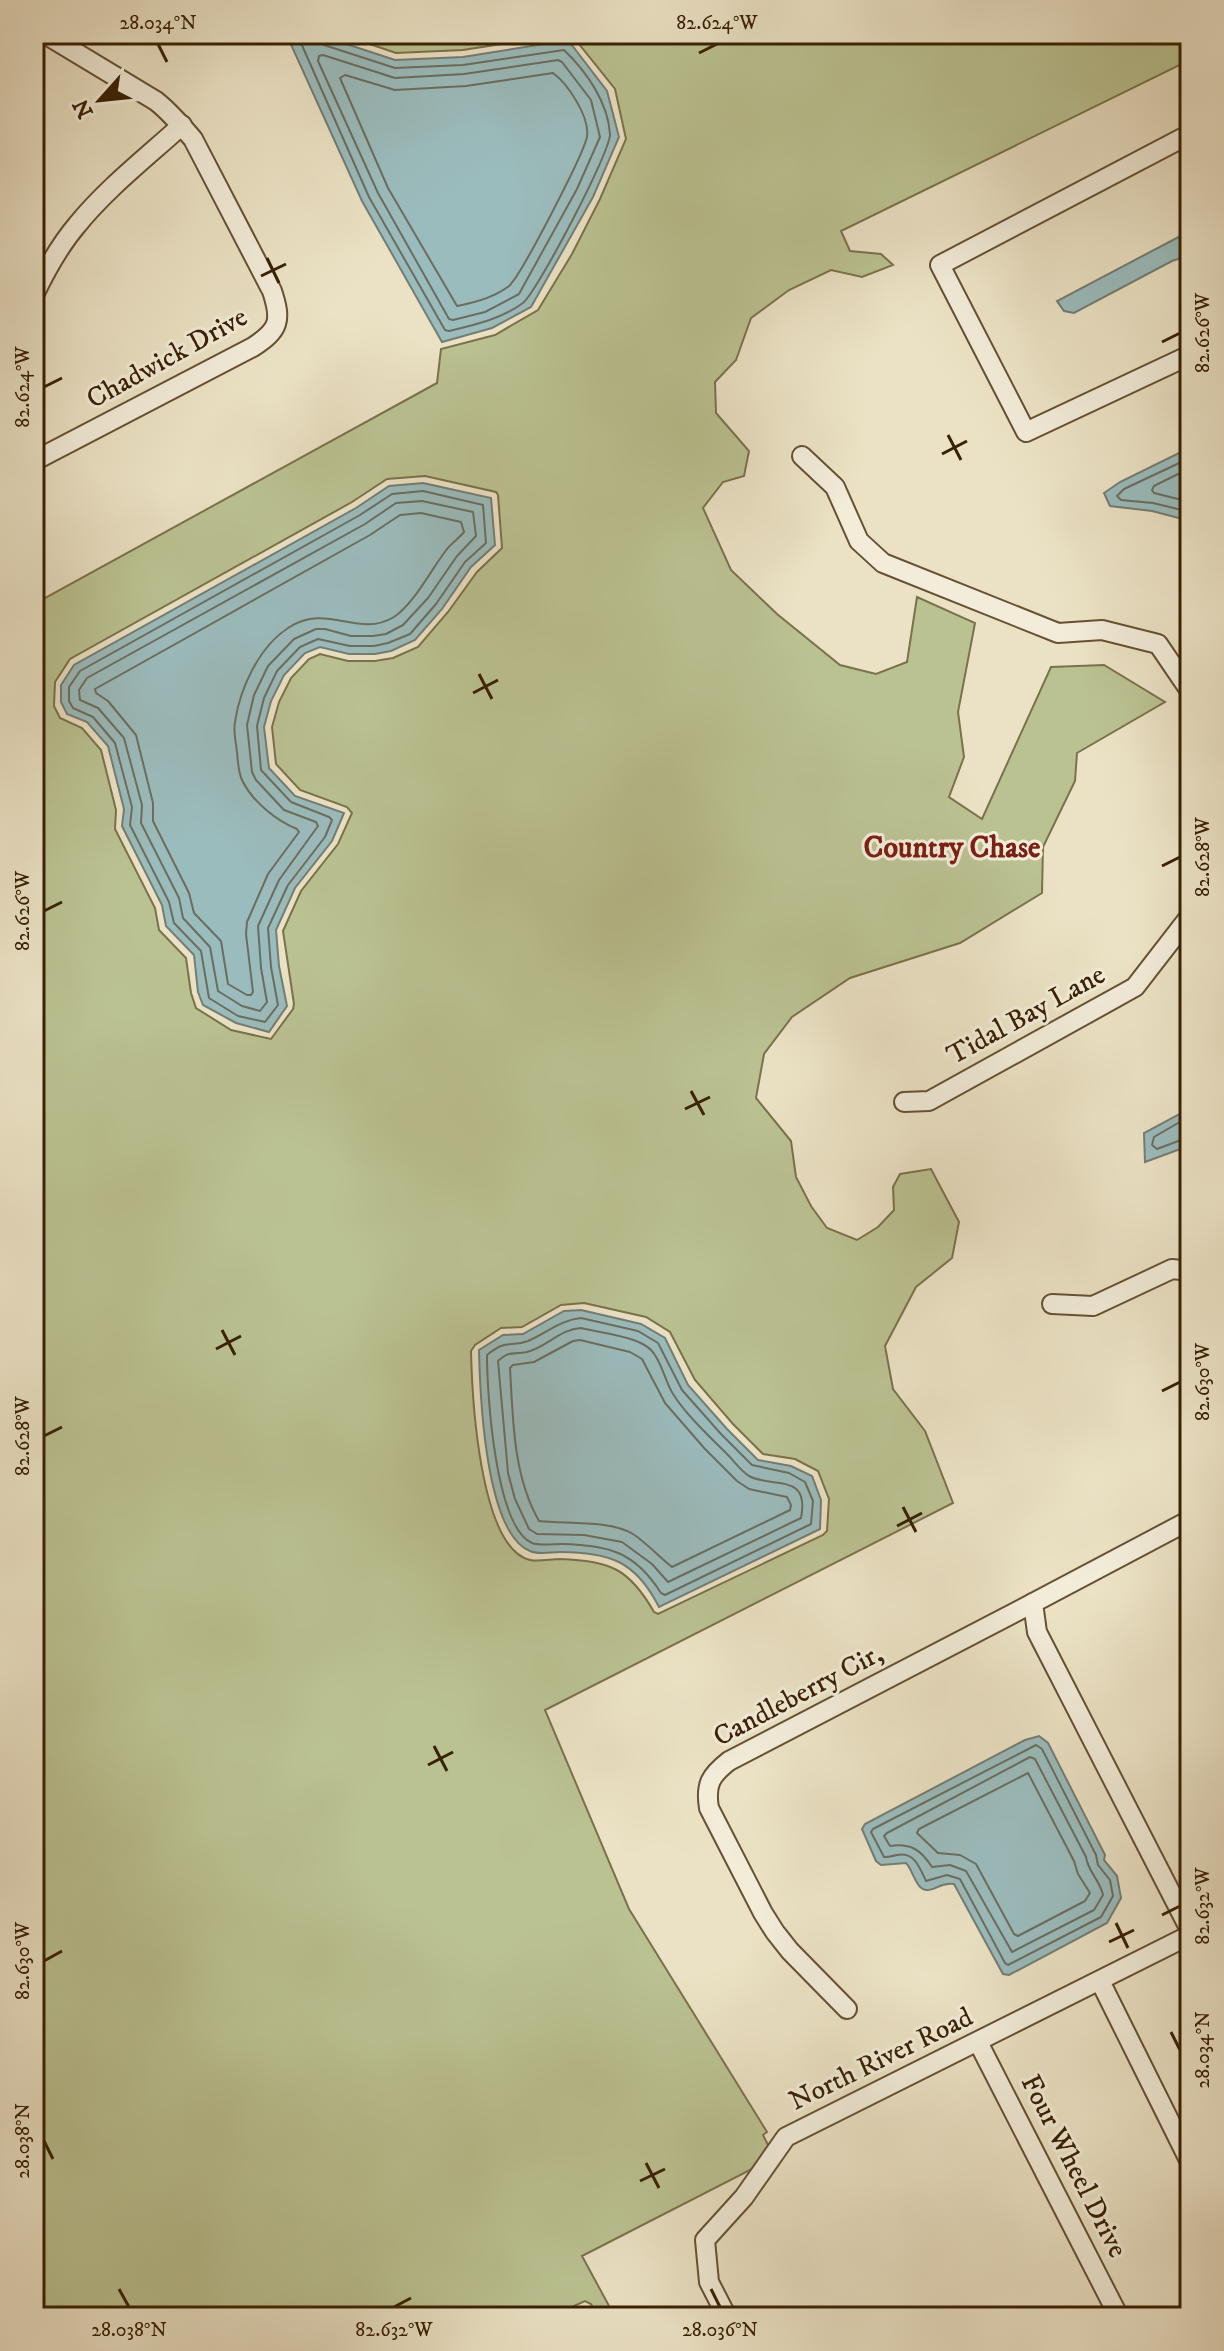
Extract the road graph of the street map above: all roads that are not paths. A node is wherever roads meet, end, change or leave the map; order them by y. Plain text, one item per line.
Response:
1 (45, 34) edge
2 (182, 125) junction
3 (1190, 134) edge
4 (34, 295) edge
5 (1190, 355) edge
6 (802, 456) dead end
7 (34, 461) edge
8 (1190, 691) edge
9 (1190, 916) edge
10 (904, 1102) dead end
11 (1190, 1271) edge
12 (1052, 1304) dead end
13 (1190, 1520) edge
14 (1033, 1603) junction
15 (1190, 1932) edge
16 (1100, 1981) junction
17 (847, 2009) dead end
18 (978, 2042) junction
19 (1190, 2162) edge
20 (727, 2317) edge
21 (1119, 2317) edge

1 - 2 street, Chadwick Drive
2 - 4 street
2 - 7 street, Chadwick Drive
3 - 5 street
6 - 8 street
9 - 10 street, Tidal Bay Lane
11 - 12 street
13 - 14 street
14 - 15 street, North River Road
14 - 17 street, Candleberry Cir,
15 - 16 street, North River Road
16 - 18 street, North River Road
16 - 19 street
18 - 20 street, North River Road
18 - 21 street, Four Wheel Drive

